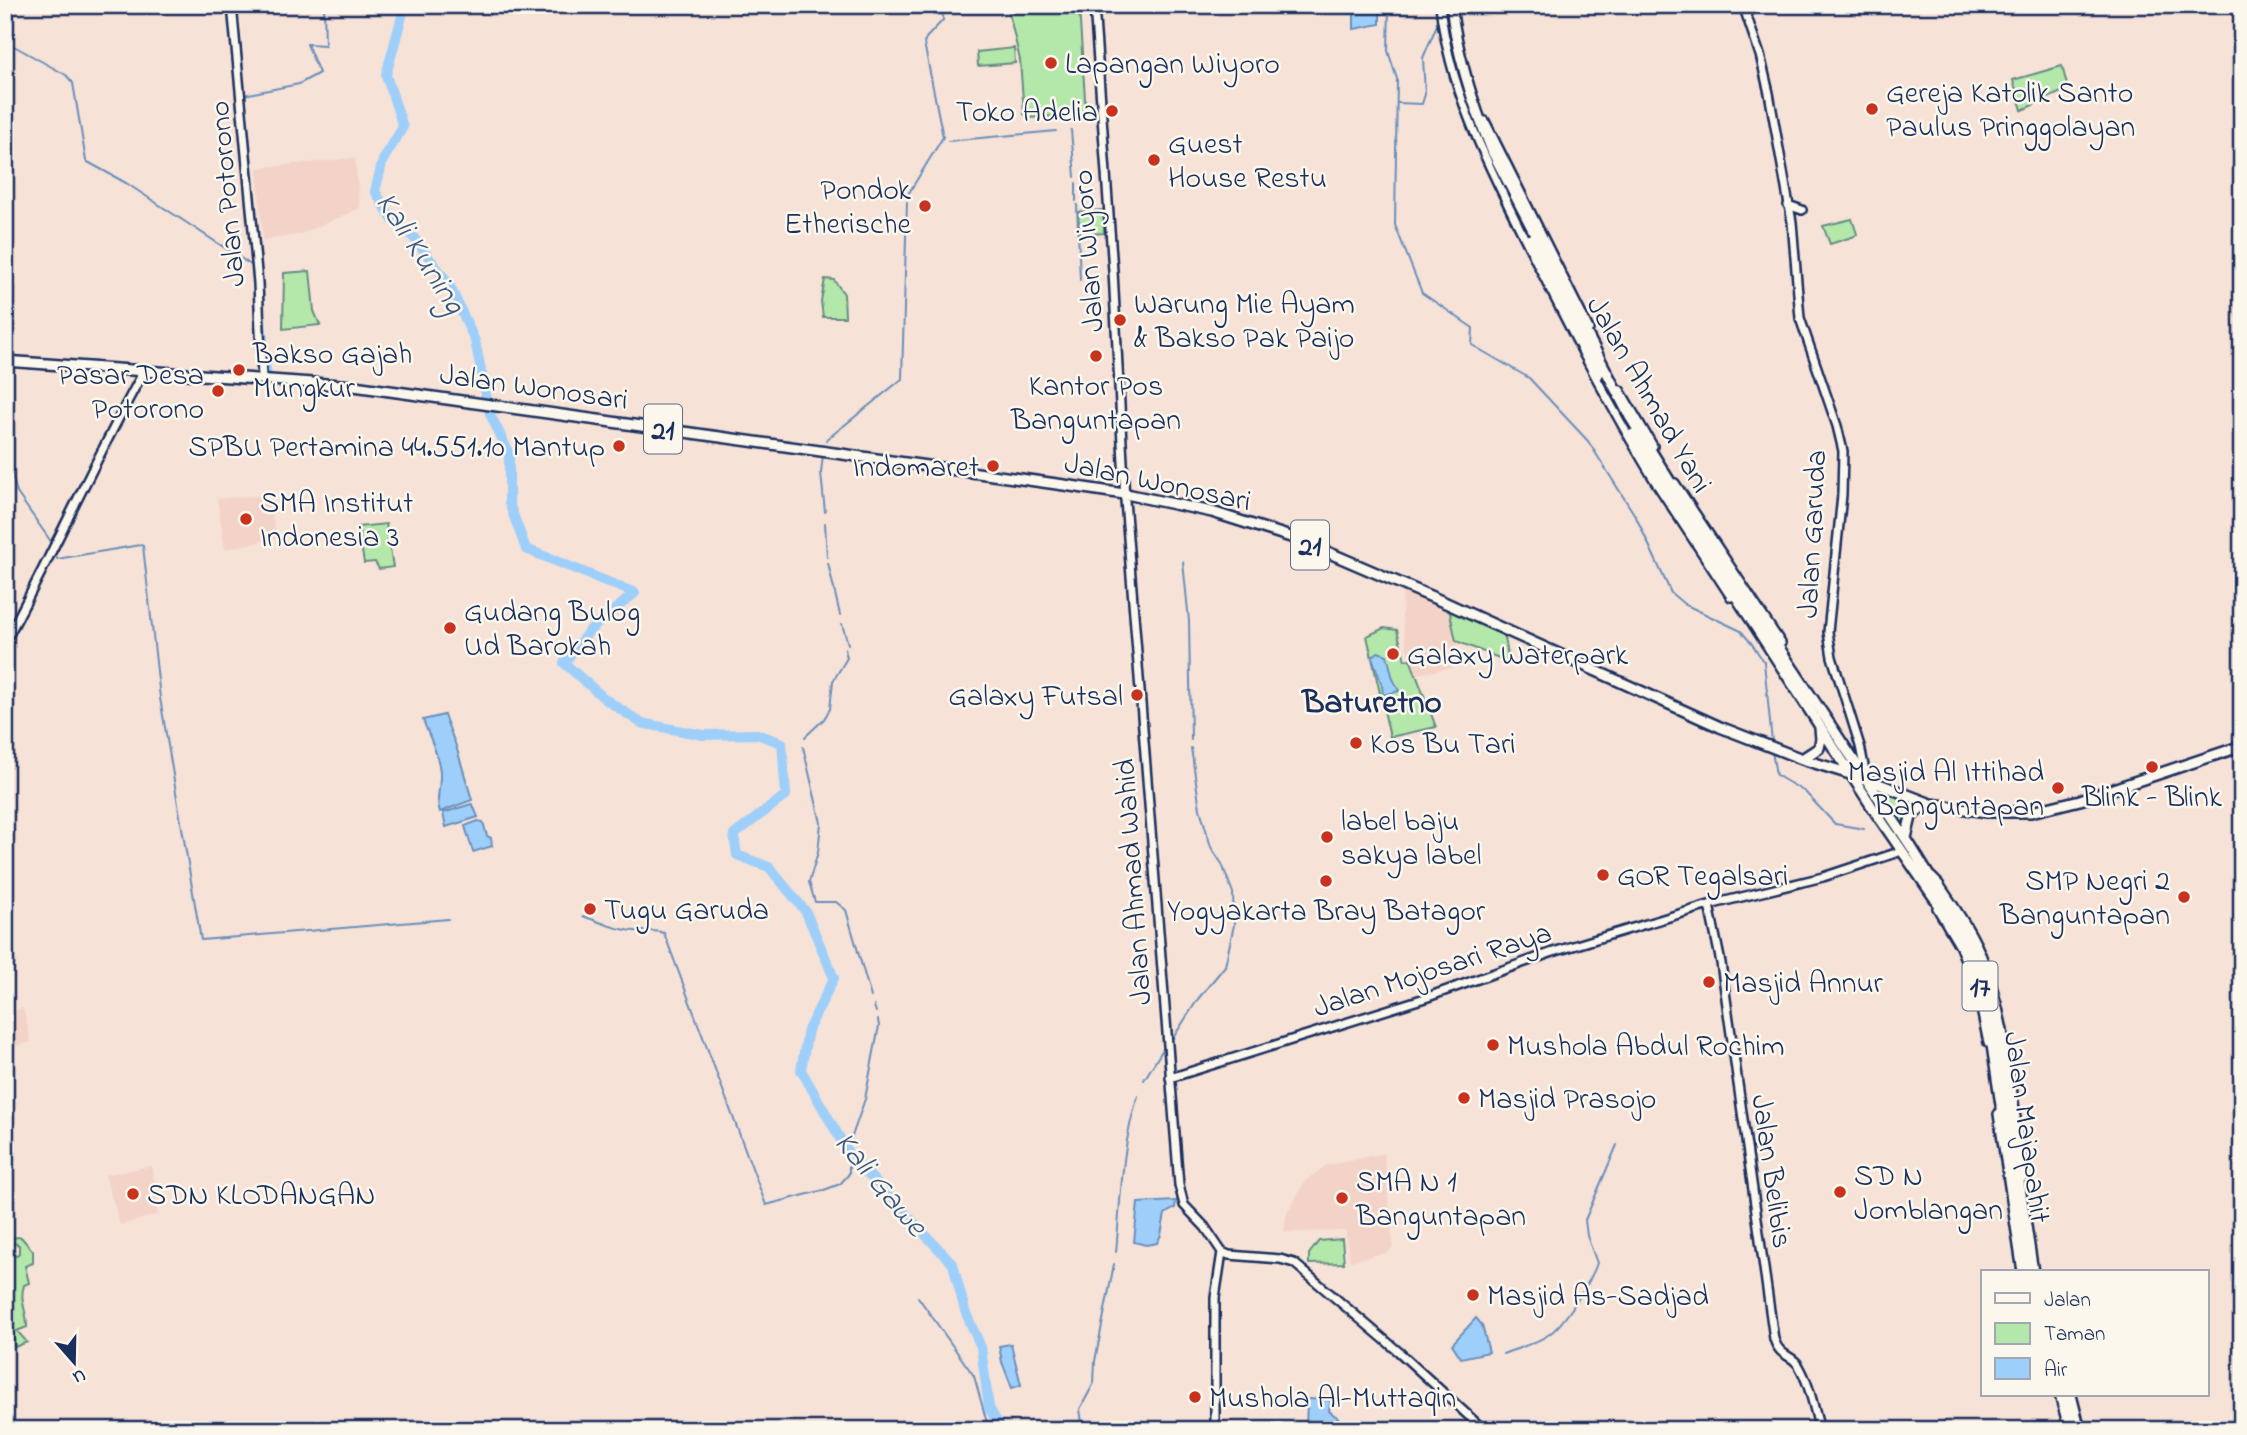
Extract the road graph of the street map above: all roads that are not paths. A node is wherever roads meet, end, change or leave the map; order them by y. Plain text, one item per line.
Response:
1 (232, 5) edge
2 (1094, 5) edge
3 (1440, 5) edge
4 (1445, 5) edge
5 (1453, 5) edge
6 (1743, 5) edge
7 (1490, 163) junction
8 (1788, 205) junction
9 (1802, 210) dead end
10 (5, 361) edge
11 (144, 371) junction
12 (270, 379) junction
13 (1125, 495) junction
14 (5, 642) edge
15 (1810, 701) junction
16 (1819, 723) junction
17 (2242, 746) edge
18 (1802, 759) junction
19 (1852, 775) junction
20 (1866, 779) junction
21 (1926, 803) junction
22 (1906, 838) junction
23 (1902, 851) junction
24 (1925, 877) junction
25 (1709, 905) junction
26 (1170, 1078) junction
27 (2006, 1107) junction
28 (2023, 1193) junction
29 (1222, 1252) junction
30 (2024, 1270) edge
31 (2024, 1270) edge
32 (2036, 1270) edge
33 (2058, 1396) edge
34 (2070, 1396) edge
35 (1215, 1430) edge
36 (1484, 1430) edge
37 (1820, 1430) edge
38 (2068, 1430) edge
39 (2079, 1430) edge

1 - 12 street, Jalan Potorono
2 - 13 street, Jalan Wiyoro
3 - 7 street
4 - 7 main road, Jalan Ahmad Yani
5 - 15 main road, Jalan Ahmad Yani
6 - 8 street, Jalan Garuda
7 - 15 main road, Jalan Ahmad Yani
8 - 9 street
8 - 20 street, Jalan Garuda
10 - 11 main road, Jalan Wonosari / 21
11 - 12 main road, Jalan Wonosari / 21
11 - 14 street
12 - 13 main road, Jalan Wonosari / 21
13 - 18 main road, Jalan Wonosari / 21
13 - 26 street, Jalan Ahmad Wahid
15 - 16 main road, Jalan Ahmad Yani
15 - 20 main road, Jalan Ahmad Yani
16 - 18 main road
16 - 19 main road, Jalan Ahmad Yani
17 - 21 main road, Jalan Wonosari
18 - 19 main road, Jalan Wonosari / 21
19 - 20 main road, Jalan Wonosari / 21
19 - 23 main road, Jalan Majapahit / 17
20 - 21 main road, Jalan Wonosari
20 - 22 main road, Jalan Majapahit / 17
21 - 22 main road
22 - 24 main road, Jalan Majapahit / 17
23 - 24 main road, Jalan Majapahit / 17
23 - 25 street, Jalan Mojosari Raya
24 - 27 main road, Jalan Majapahit / 17
24 - 28 street
24 - 30 street
25 - 26 street, Jalan Mojosari Raya
25 - 37 street, Jalan Belibis
26 - 29 street, Jalan Ahmad Wahid
27 - 28 main road, Jalan Majapahit / 17
27 - 31 main road, Jalan Majapahit / 17
28 - 32 main road, Jalan Majapahit / 17
29 - 35 street
29 - 36 street
33 - 38 main road
34 - 39 main road

